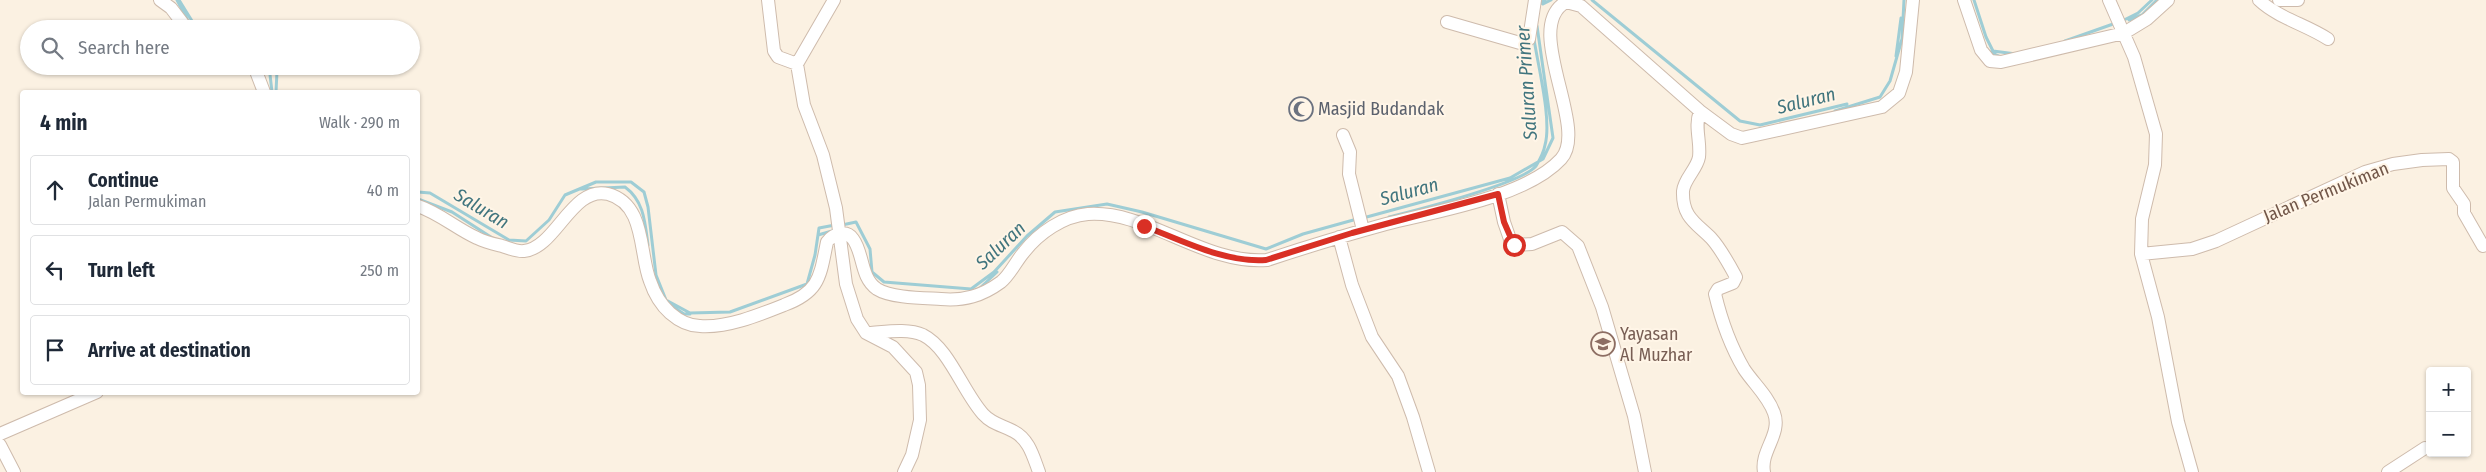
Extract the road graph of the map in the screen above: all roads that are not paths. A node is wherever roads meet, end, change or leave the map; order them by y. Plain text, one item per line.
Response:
1 (160, 0) edge
2 (768, 0) edge
3 (834, 0) edge
4 (1535, 0) edge
5 (1913, 0) edge
6 (1964, 0) edge
7 (2110, 0) edge
8 (2168, 0) edge
9 (2259, 0) edge
10 (2279, 0) edge
11 (2298, 0) edge
12 (1566, 1) edge
13 (180, 20) edge
14 (1447, 22) dead end
15 (2124, 31) junction
16 (2328, 39) dead end
17 (797, 64) junction
18 (257, 75) edge
19 (263, 90) edge
20 (1700, 111) junction
21 (1342, 135) dead end
22 (1498, 194) junction
23 (420, 207) edge
24 (1361, 223) junction
25 (839, 232) junction
26 (1340, 238) junction
27 (2483, 246) dead end
28 (2141, 254) junction
29 (866, 333) junction
30 (90, 395) edge
31 (0, 434) edge
32 (0, 445) edge
33 (2425, 450) dead end
34 (14, 472) edge
35 (904, 472) edge
36 (1039, 472) edge
37 (1429, 472) edge
38 (1645, 472) edge
39 (1764, 472) edge
40 (2192, 472) edge
41 (2390, 472) edge

1 - 13 street
2 - 17 street
3 - 17 street
4 - 14 street
5 - 20 street
6 - 15 street
7 - 15 street
8 - 15 street
9 - 16 street
10 - 11 street
12 - 20 street
12 - 22 street
15 - 28 street
17 - 25 street
18 - 19 street
20 - 39 street
21 - 24 street
22 - 24 street
22 - 38 street
23 - 25 street
24 - 26 street
25 - 26 street
25 - 29 street
26 - 37 street
27 - 28 street, Jalan Permukiman
28 - 40 street
29 - 35 street
29 - 36 street
30 - 31 street
32 - 34 street
33 - 41 street

